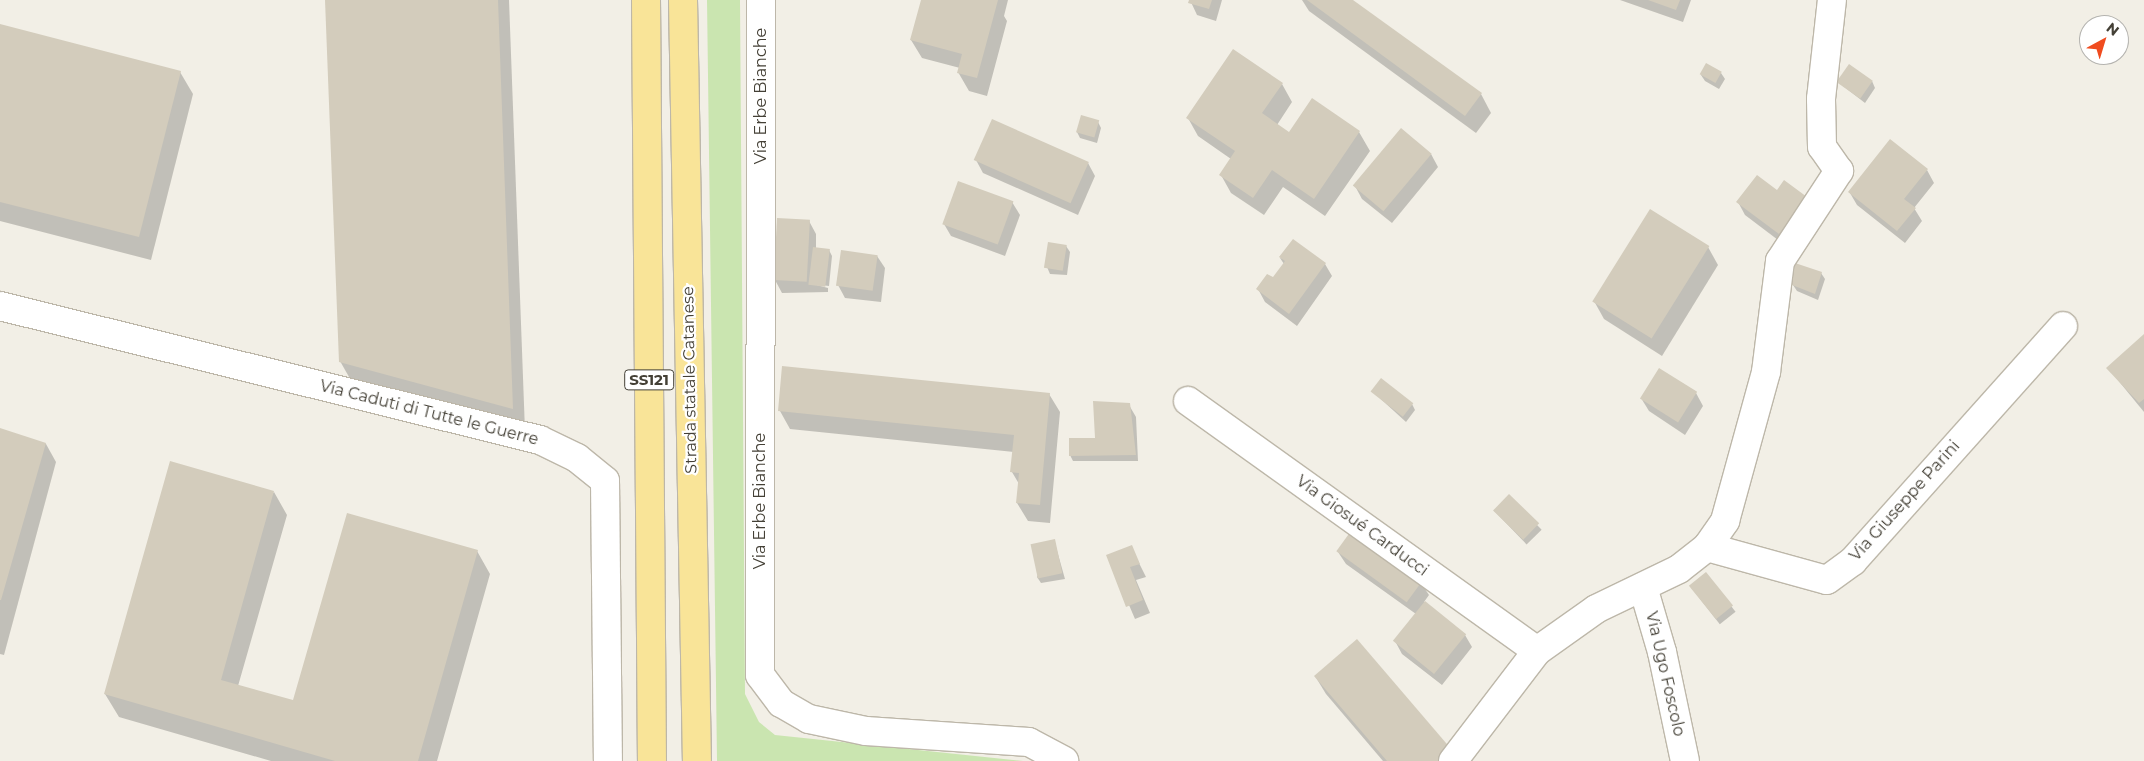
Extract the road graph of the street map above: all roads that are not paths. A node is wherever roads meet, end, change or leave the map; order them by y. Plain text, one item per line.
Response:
1 (683, 0) edge
2 (761, 0) edge
3 (1832, 0) edge
4 (646, 2) edge
5 (0, 306) edge
6 (2063, 326) dead end
7 (1188, 400) dead end
8 (1707, 546) junction
9 (1643, 587) junction
10 (1536, 651) junction
11 (608, 761) edge
12 (652, 761) edge
13 (697, 761) edge
14 (1064, 761) edge
15 (1453, 761) edge
16 (1685, 761) edge

1 - 13 main road, Strada statale Catanese / SS121
2 - 14 street, Via Erbe Bianche
3 - 8 street
4 - 12 main road, SS121
5 - 11 street, Via Caduti di Tutte le Guerre
6 - 8 street, Via Giuseppe Parini
7 - 10 street, Via Giosué Carducci
8 - 9 street
9 - 10 street
9 - 16 street, Via Ugo Foscolo
10 - 15 street

